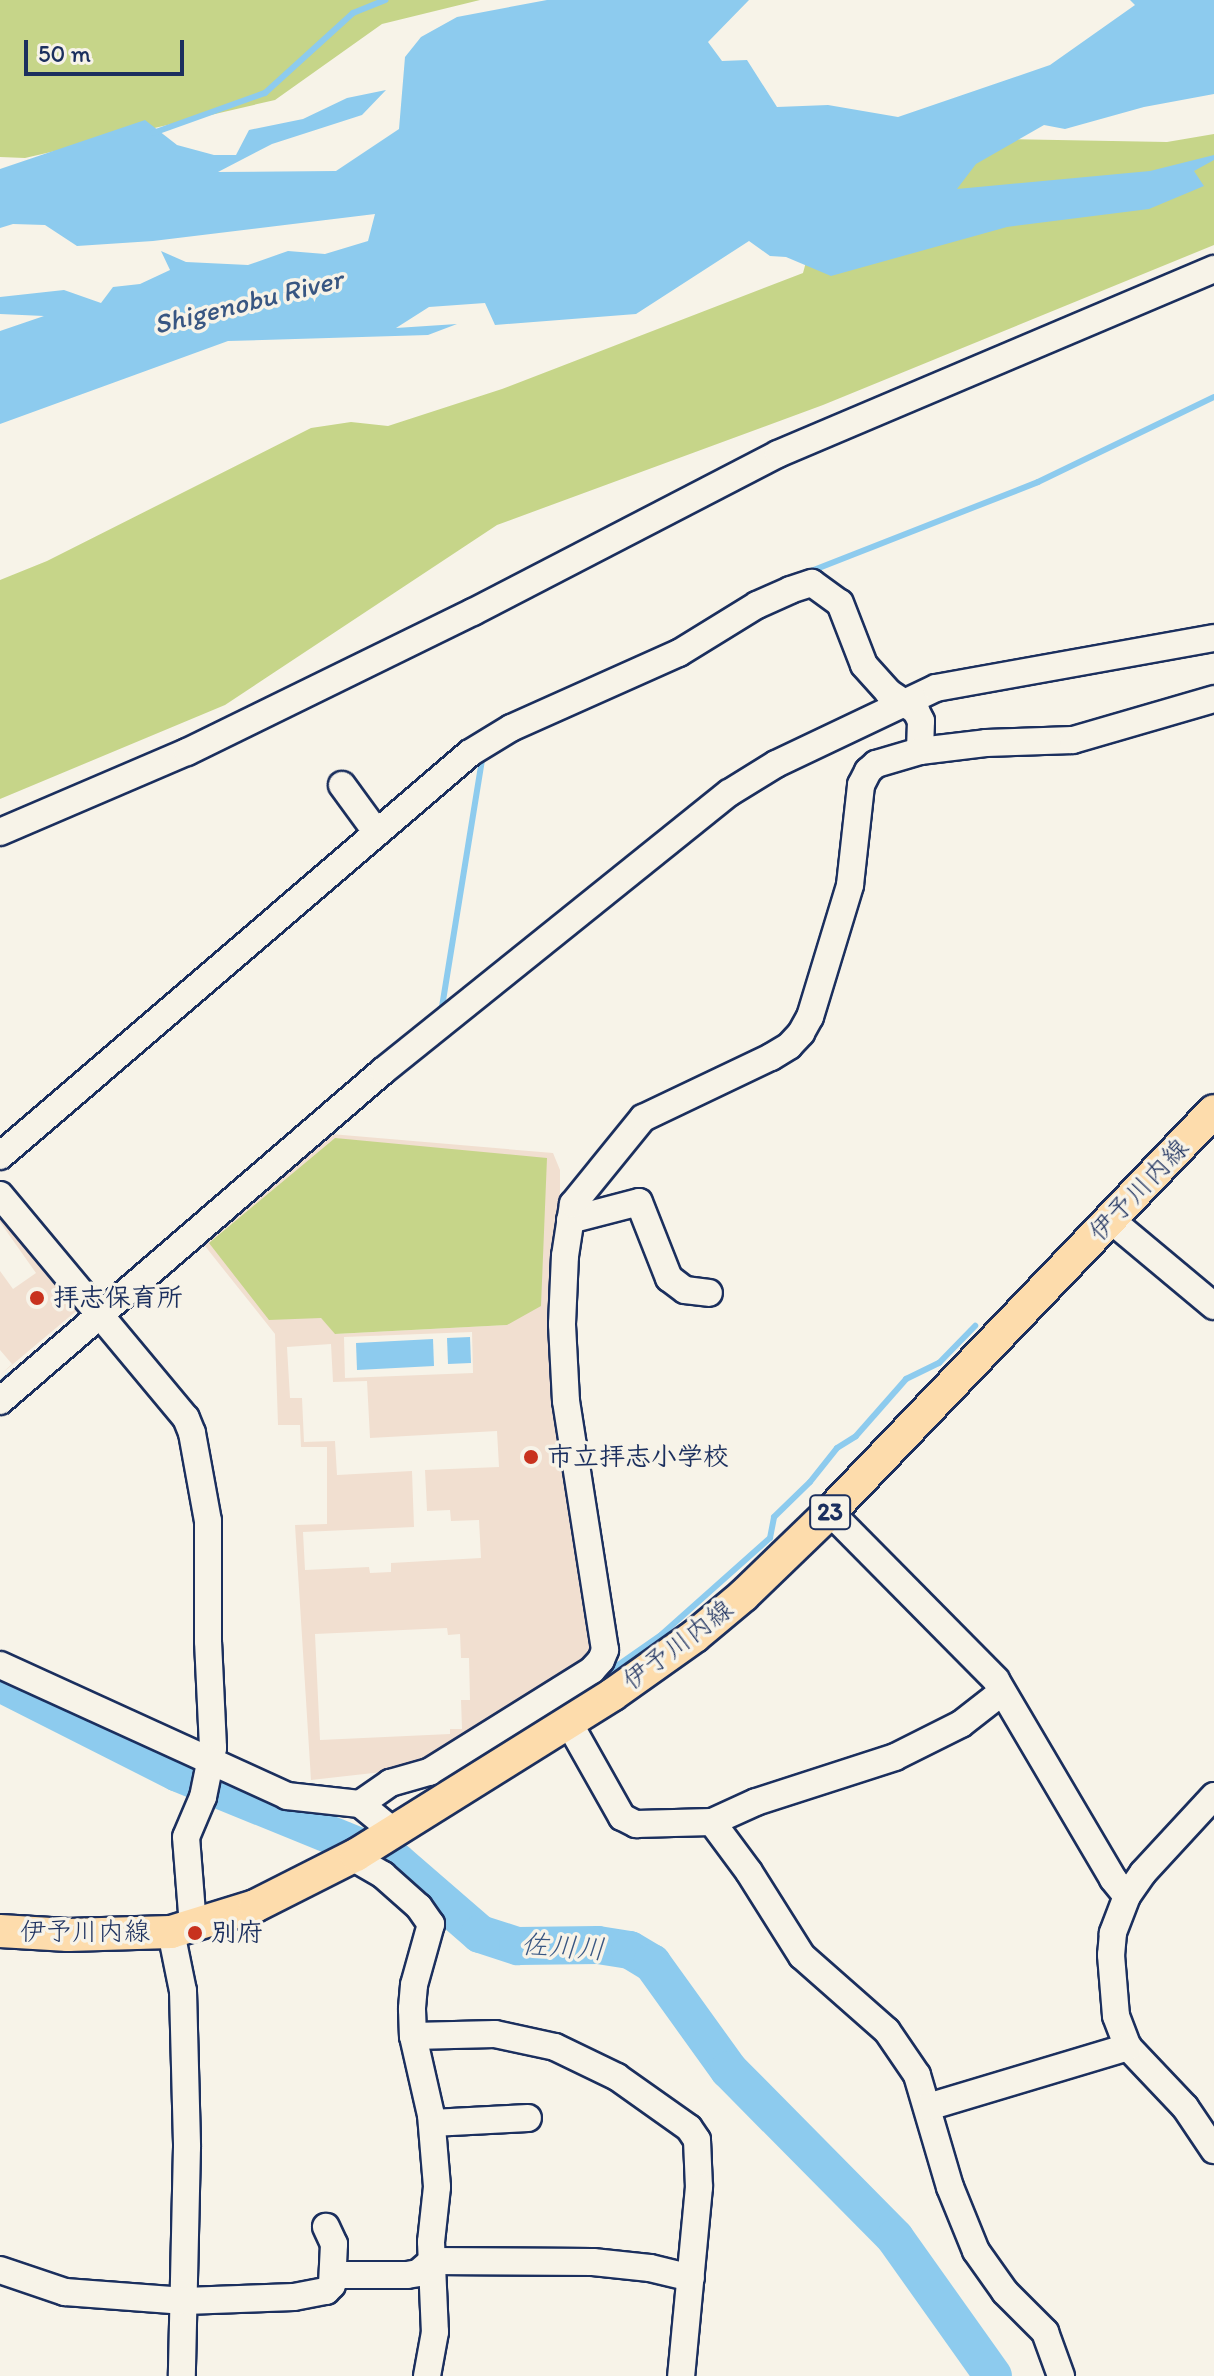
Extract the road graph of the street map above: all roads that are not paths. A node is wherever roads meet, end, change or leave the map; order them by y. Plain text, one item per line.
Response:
1 (1214, 269) edge
2 (1214, 638) edge
3 (1214, 699) edge
4 (904, 701) junction
5 (920, 751) junction
6 (342, 785) dead end
7 (0, 832) edge
8 (377, 833) junction
9 (1214, 1111) edge
10 (0, 1156) edge
11 (0, 1195) edge
12 (570, 1220) junction
13 (1111, 1220) junction
14 (709, 1293) dead end
15 (1214, 1306) edge
16 (99, 1318) junction
17 (0, 1401) edge
18 (830, 1512) junction
19 (0, 1665) edge
20 (1002, 1692) junction
21 (569, 1723) junction
22 (212, 1767) junction
23 (1214, 1796) edge
24 (360, 1804) junction
25 (712, 1822) junction
26 (388, 1834) junction
27 (354, 1856) junction
28 (1127, 1896) junction
29 (182, 1929) junction
30 (0, 1931) edge
31 (413, 2036) junction
32 (1128, 2047) junction
33 (928, 2107) junction
34 (528, 2118) dead end
35 (432, 2123) junction
36 (1214, 2150) edge
37 (326, 2227) dead end
38 (432, 2261) junction
39 (0, 2270) edge
40 (335, 2275) junction
41 (691, 2278) junction
42 (185, 2301) junction
43 (182, 2376) edge
44 (427, 2376) edge
45 (681, 2376) edge
46 (1061, 2376) edge

1 - 7 street
2 - 4 street
3 - 5 street
4 - 5 street
4 - 8 street
4 - 16 street
5 - 12 street
6 - 8 street
8 - 10 street
9 - 13 main road, 伊予川内線 / 23
11 - 16 street
12 - 14 street
12 - 24 street
13 - 15 street
13 - 18 main road, 伊予川内線 / 23
16 - 17 street
16 - 22 street
18 - 20 street
18 - 21 main road, 伊予川内線 / 23
19 - 22 street
20 - 25 street
20 - 28 street
21 - 25 street
21 - 26 main road, 伊予川内線 / 23
22 - 24 street
22 - 29 street
23 - 28 street
24 - 26 street
25 - 33 street
26 - 27 main road, 伊予川内線 / 23
27 - 29 main road, 伊予川内線 / 23
27 - 31 street
28 - 32 street
29 - 30 main road, 伊予川内線 / 23
29 - 42 street
31 - 35 street
31 - 41 street
32 - 33 street
32 - 36 street
33 - 46 street
34 - 35 street
35 - 38 street
37 - 40 street
38 - 40 street
38 - 41 street
38 - 44 street
39 - 42 street
40 - 42 street
41 - 45 street
42 - 43 street

